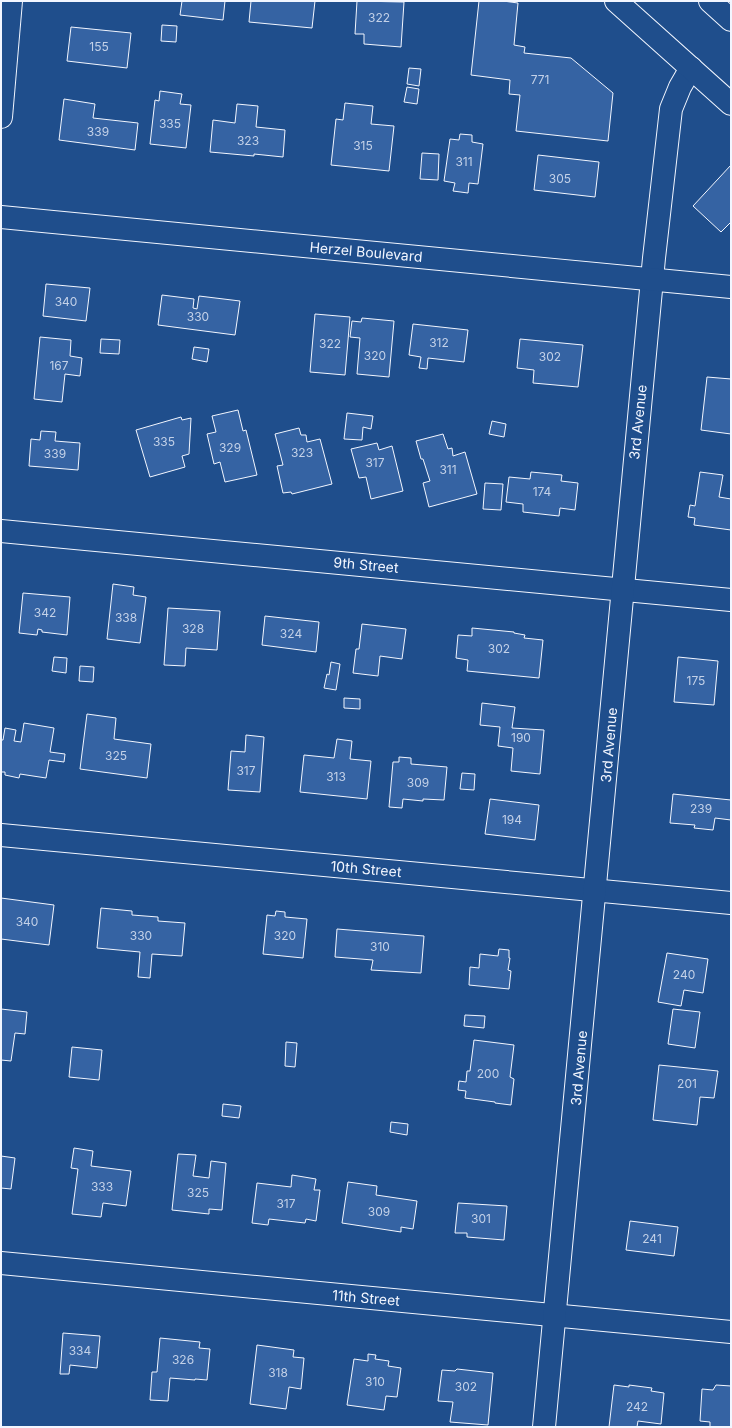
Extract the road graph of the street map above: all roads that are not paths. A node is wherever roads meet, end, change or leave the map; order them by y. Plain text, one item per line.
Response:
1 (11, 1) edge
2 (616, 1) edge
3 (710, 1) edge
4 (731, 20) edge
5 (691, 68) junction
6 (731, 104) edge
7 (1, 117) edge
8 (1, 218) edge
9 (652, 279) junction
10 (731, 287) edge
11 (1, 531) edge
12 (622, 590) junction
13 (731, 600) edge
14 (1, 835) edge
15 (596, 890) junction
16 (731, 903) edge
17 (1, 1263) edge
18 (556, 1316) junction
19 (731, 1332) edge
20 (544, 1427) edge

1 - 7 street
2 - 5 street
3 - 4 street
5 - 6 street
5 - 9 street, 3rd Avenue
8 - 9 street, Herzel Boulevard
9 - 10 street, Herzel Boulevard
9 - 12 street, 3rd Avenue
11 - 12 street, 9th Street
12 - 13 street, 9th Street
12 - 15 street, 3rd Avenue
14 - 15 street, 10th Street
15 - 16 street, 10th Street
15 - 18 street, 3rd Avenue
17 - 18 street, 11th Street
18 - 19 street, 11th Street
18 - 20 street, 3rd Avenue

